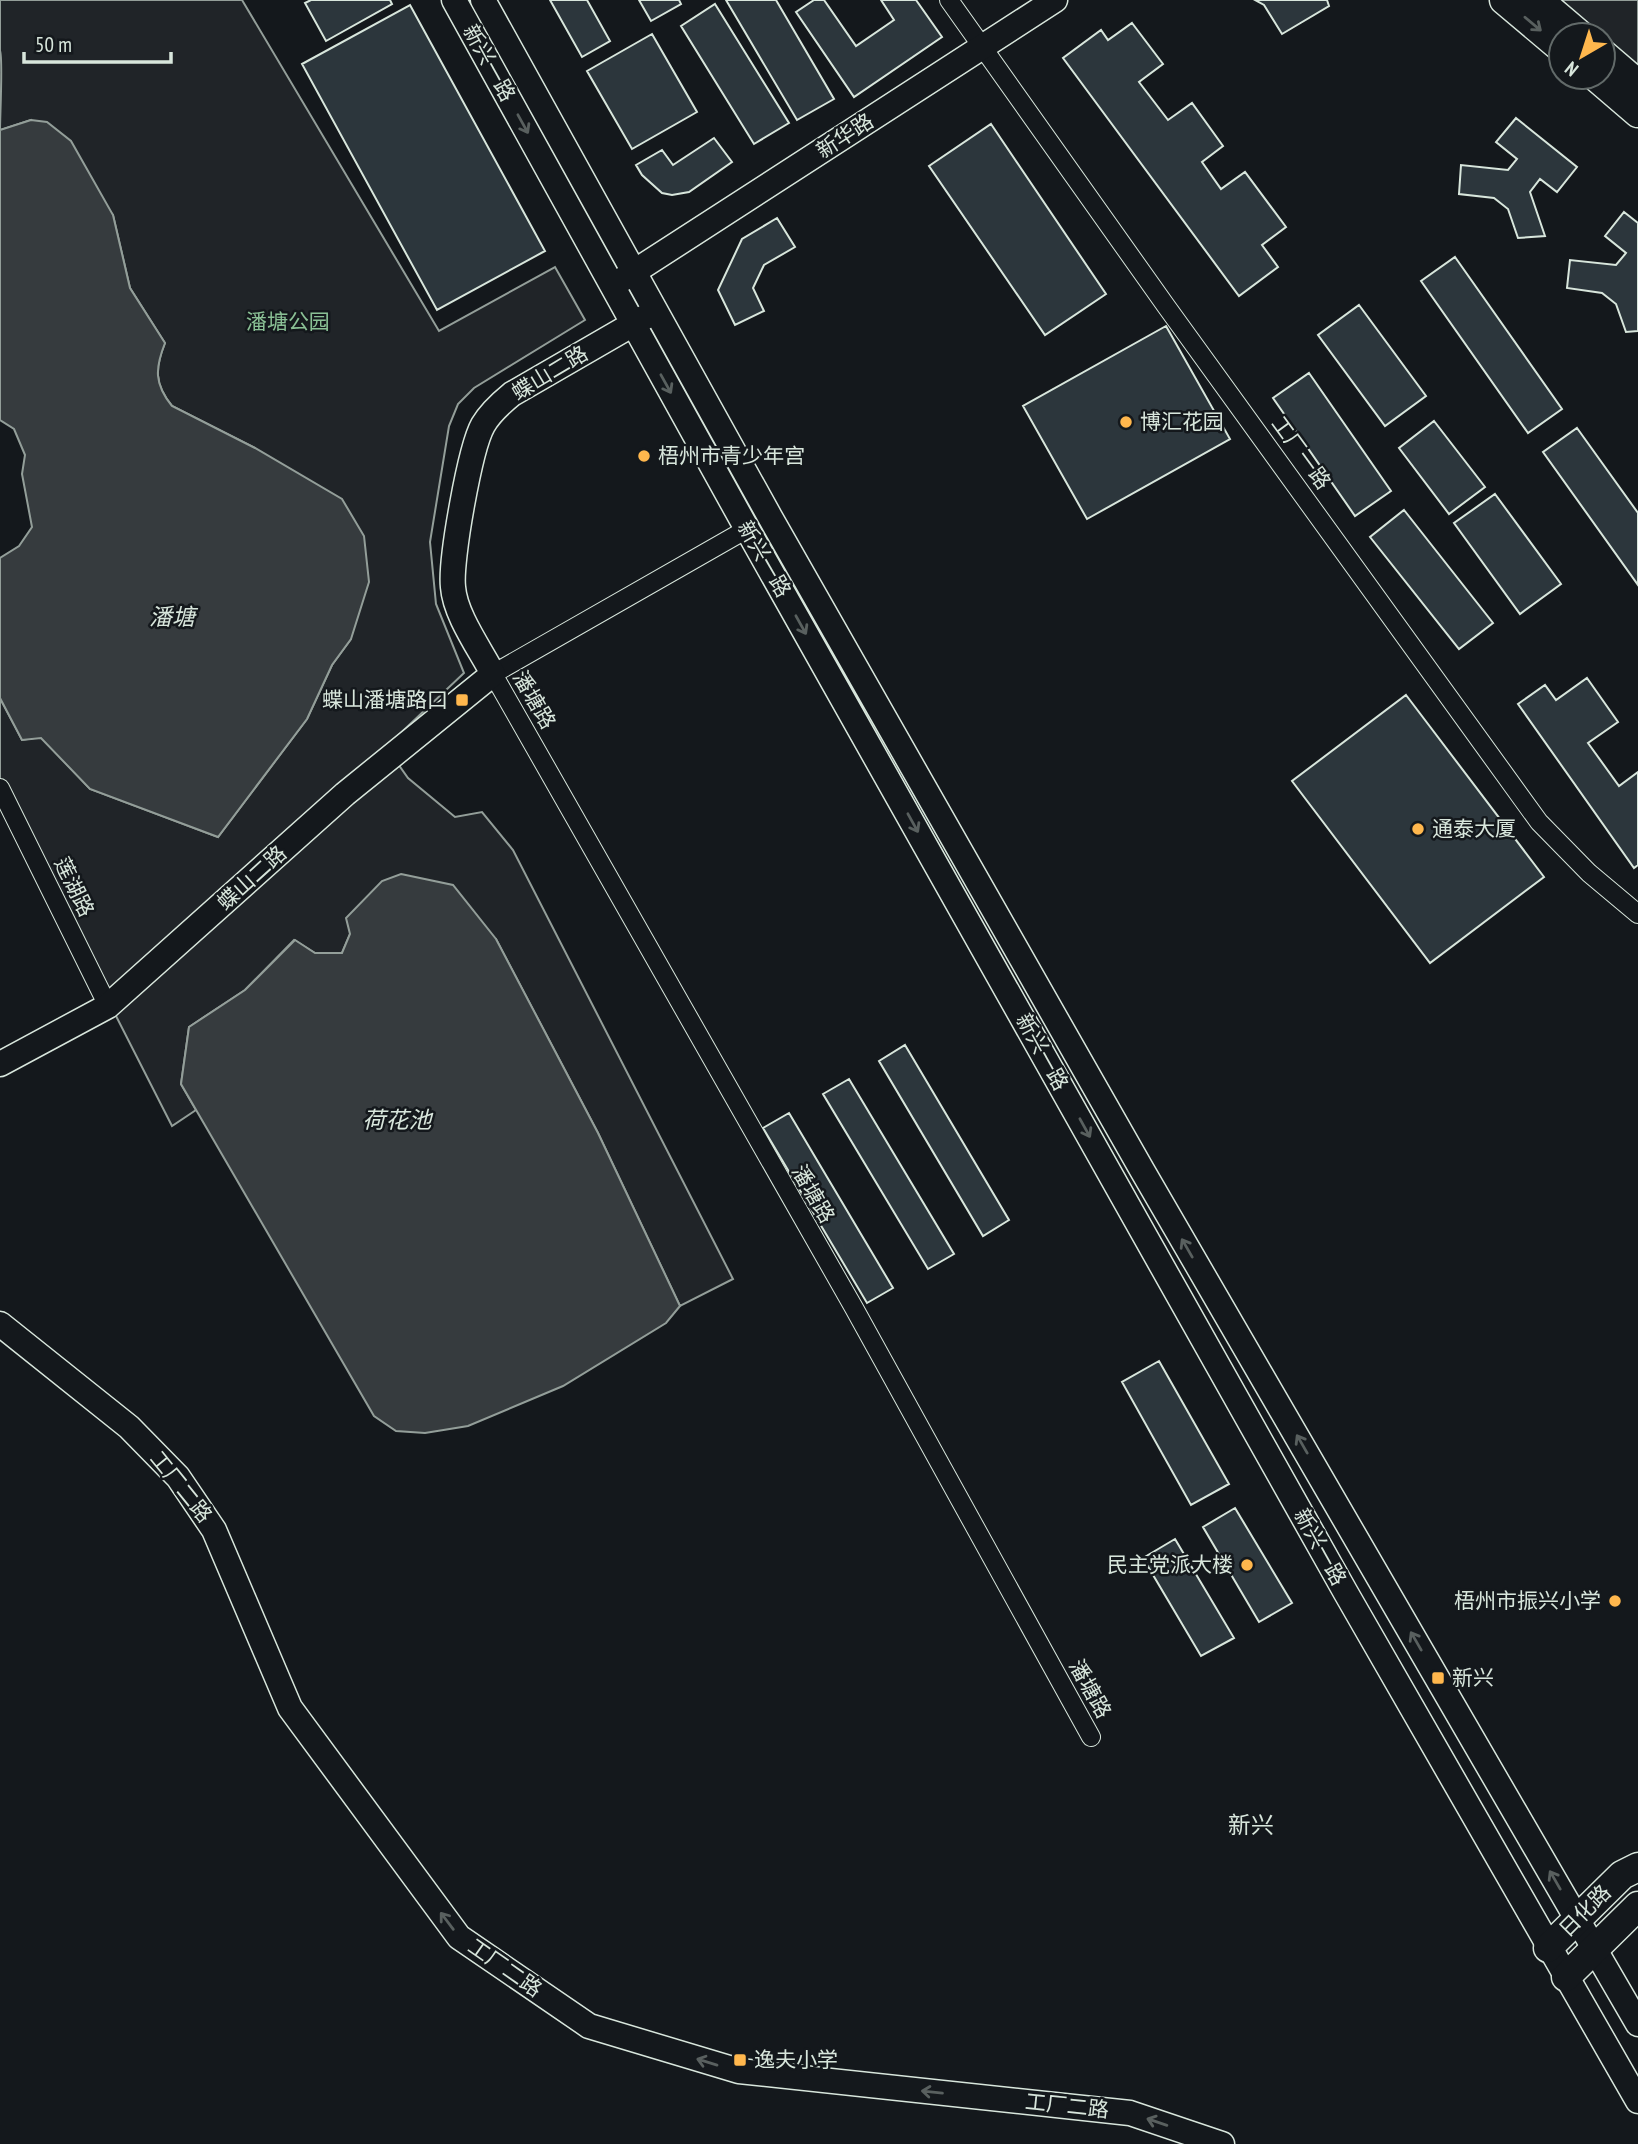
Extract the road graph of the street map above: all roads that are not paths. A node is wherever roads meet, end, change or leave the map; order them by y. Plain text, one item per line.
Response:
1 (454, 0) edge
2 (483, 0) edge
3 (949, 0) edge
4 (1055, 0) edge
5 (1504, 0) edge
6 (1539, 0) edge
7 (1564, 21) edge
8 (1547, 36) edge
9 (982, 47) junction
10 (1617, 66) edge
11 (1638, 83) edge
12 (1612, 91) edge
13 (1638, 113) edge
14 (634, 272) junction
15 (612, 286) junction
16 (656, 310) junction
17 (633, 324) junction
18 (747, 529) junction
19 (493, 674) junction
20 (0, 788) edge
21 (1638, 914) edge
22 (108, 1006) junction
23 (0, 1064) edge
24 (0, 1324) edge
25 (1091, 1737) dead end
26 (1633, 1867) edge
27 (1635, 1911) edge
28 (1577, 1919) junction
29 (1548, 1948) junction
30 (1595, 1949) junction
31 (1566, 1977) junction
32 (1638, 2024) edge
33 (1638, 2101) edge
34 (1222, 2144) edge

1 -> 15 main road, 新兴一路
2 - 14 main road, 新兴一路
3 - 9 street, 工厂一路
4 - 9 main road, 新华路
5 -> 8 main road
6 - 7 main road
9 - 14 main road, 新华路
9 - 21 street, 工厂一路
10 - 11 main road
12 - 13 main road
14 - 15 main road, 新华路
14 - 16 main road, 新兴一路
15 - 17 main road, 新兴一路
16 - 17 main road, 蝶山二路
28 -> 16 main road, 新兴一路
17 -> 18 main road, 新兴一路
17 - 19 main road, 蝶山二路
18 - 19 street, 蝶山二路
18 -> 29 main road, 新兴一路
19 - 22 main road, 蝶山二路
19 - 25 street, 潘塘路
20 - 22 street, 莲湖路
22 - 23 main road, 蝶山二路
34 -> 24 main road, 工厂二路
26 - 28 main road, 日化路
27 - 30 main road, 日化路
28 - 29 main road, 日化路
28 - 30 main road, 新兴一路
29 - 31 main road, 新兴一路
30 - 31 main road, 日化路
30 - 32 main road, 新兴一路
31 - 33 main road, 新兴一路

